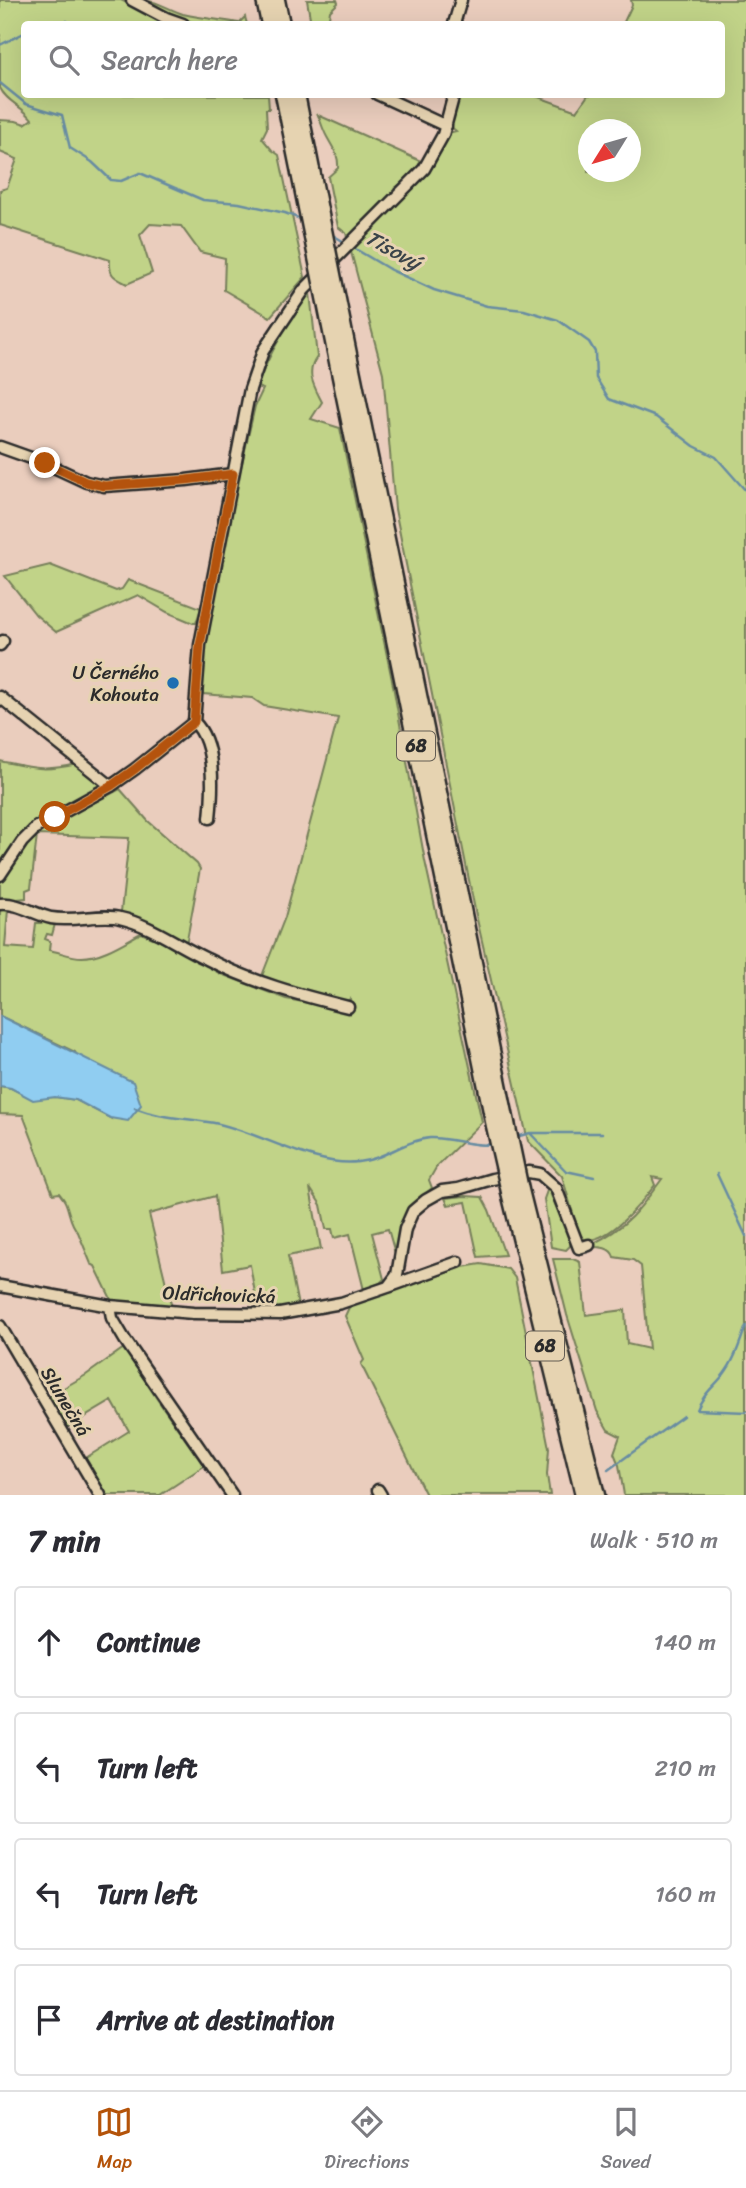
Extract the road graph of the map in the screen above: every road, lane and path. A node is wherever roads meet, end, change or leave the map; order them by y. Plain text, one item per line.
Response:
1 (132, 0) edge
2 (264, 0) edge
3 (277, 0) edge
4 (461, 0) edge
5 (174, 21) edge
6 (268, 21) edge
7 (281, 21) edge
8 (455, 21) edge
9 (284, 98) edge
10 (297, 98) edge
11 (386, 98) edge
12 (453, 98) edge
13 (446, 126) junction
14 (306, 172) junction
15 (0, 447) edge
16 (233, 474) junction
17 (0, 697) edge
18 (194, 722) junction
19 (111, 786) junction
20 (211, 818) dead end
21 (0, 875) edge
22 (0, 904) edge
23 (348, 1007) dead end
24 (515, 1191) junction
25 (589, 1245) dead end
26 (458, 1262) dead end
27 (0, 1286) edge
28 (388, 1287) junction
29 (110, 1307) junction
30 (0, 1326) edge
31 (100, 1495) edge
32 (232, 1495) edge
33 (583, 1495) edge
34 (597, 1495) edge

1 - 5 street
2 - 6 highway
3 - 7 highway
4 - 8 street
9 - 14 highway, 68
10 - 14 highway, 68
11 - 13 street
12 - 13 street
13 - 16 street
14 - 24 highway, 68, bridge
15 - 16 street
16 - 18 street
17 - 19 street
18 - 19 street
18 - 20 street
19 - 21 street
22 - 23 street
24 - 33 highway, 68
24 - 34 highway, 68
25 - 28 street
26 - 28 street, Oldřichovická
27 - 29 street, Oldřichovická
28 - 29 street, Oldřichovická
29 - 32 street
30 - 31 street, Slunečná

